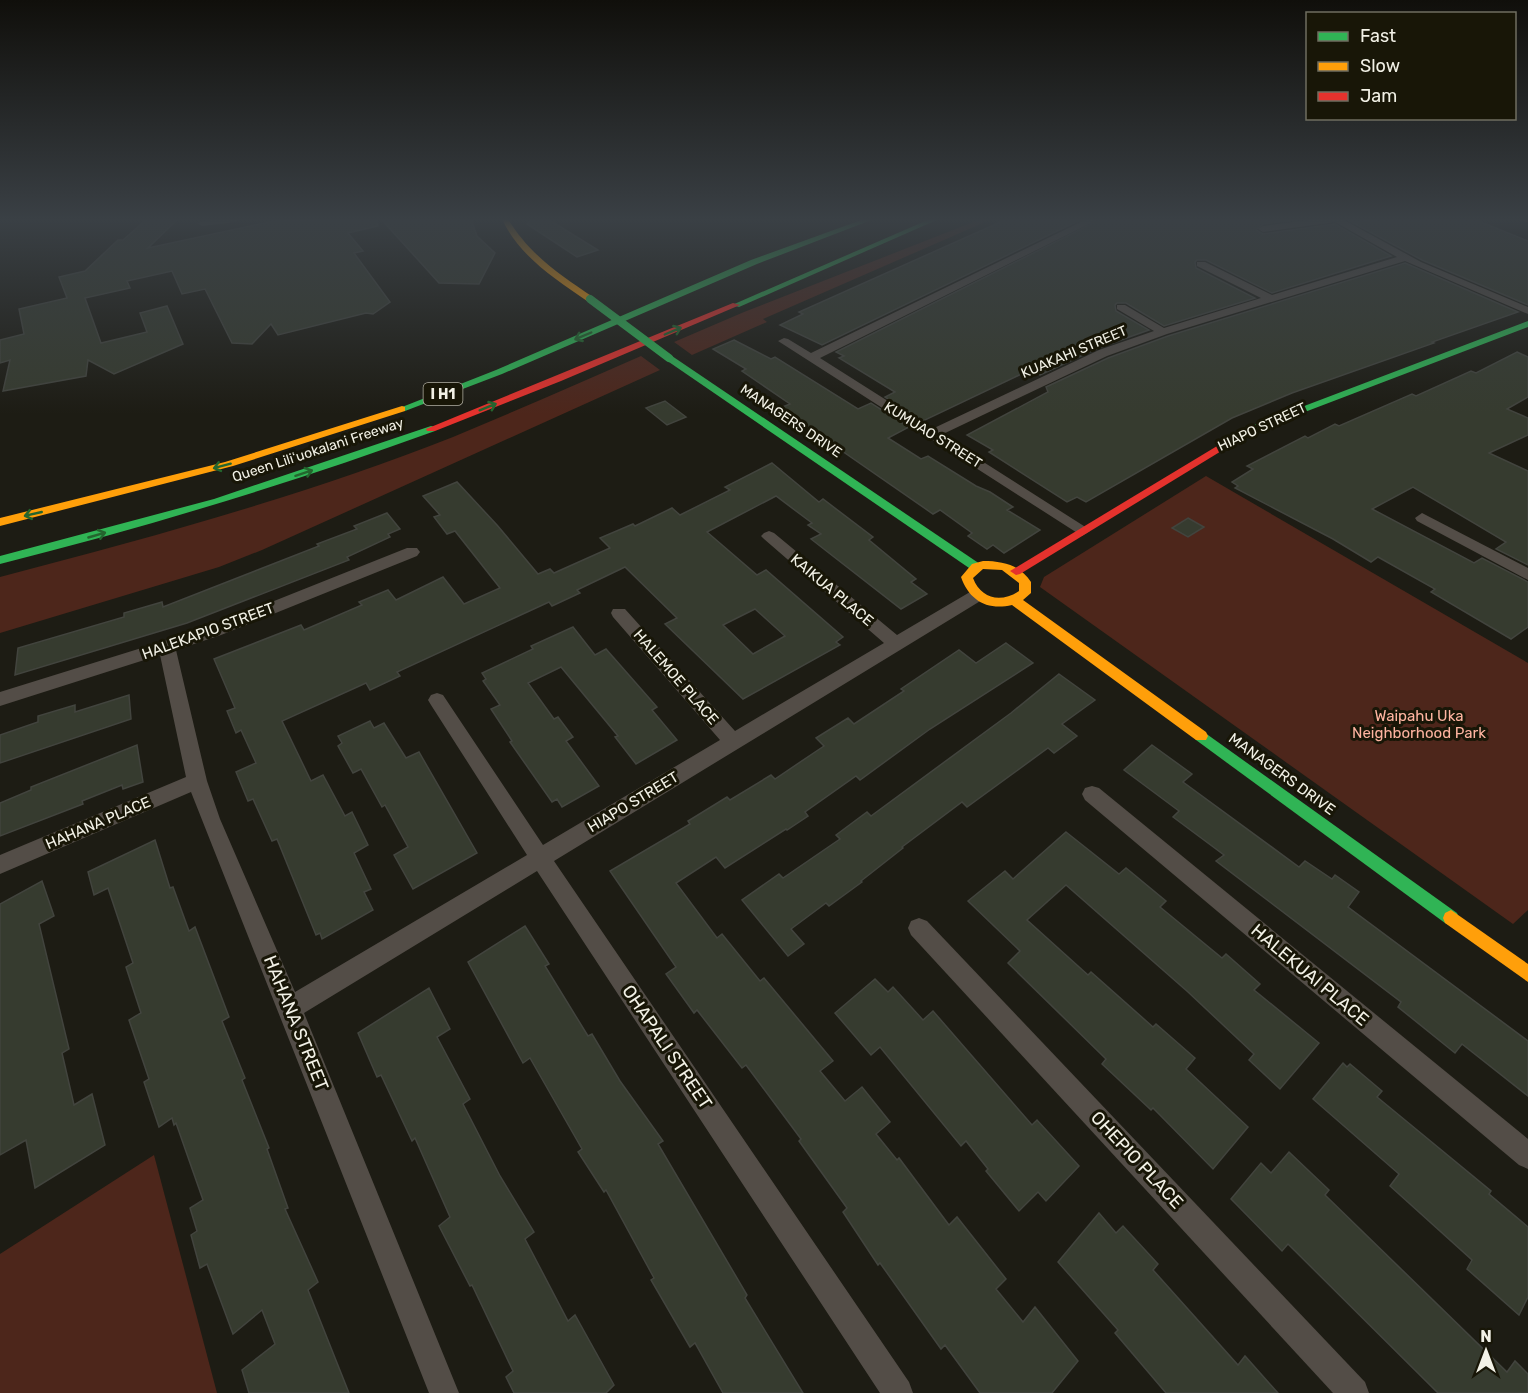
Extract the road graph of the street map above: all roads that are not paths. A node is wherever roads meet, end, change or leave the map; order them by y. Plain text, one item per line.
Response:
1 (570, 284) edge
2 (703, 284) edge
3 (784, 284) edge
4 (961, 284) edge
5 (1241, 284) edge
6 (1320, 284) edge
7 (1465, 284) edge
8 (1271, 299) junction
9 (1121, 307) dead end
10 (1528, 311) edge
11 (1528, 324) edge
12 (1163, 332) junction
13 (784, 341) dead end
14 (810, 358) junction
15 (932, 434) junction
16 (1422, 518) dead end
17 (0, 522) edge
18 (1082, 531) junction
19 (769, 536) dead end
20 (412, 552) dead end
21 (0, 560) edge
22 (976, 567) junction
23 (1016, 571) junction
24 (1528, 575) edge
25 (976, 596) junction
26 (1015, 601) junction
27 (619, 613) dead end
28 (896, 644) junction
29 (167, 648) junction
30 (0, 699) edge
31 (437, 700) dead end
32 (733, 742) junction
33 (197, 781) junction
34 (1092, 794) dead end
35 (540, 858) junction
36 (0, 865) edge
37 (919, 928) dead end
38 (1528, 974) edge
39 (290, 1008) junction
40 (1528, 1156) edge
41 (444, 1393) edge
42 (898, 1393) edge
43 (1354, 1393) edge

1 - 22 main road, MANAGERS DRIVE, bridge
2 -> 17 main road, Queen Liliʻuokalani Freeway / I H1
21 -> 3 main road, Queen Liliʻuokalani Freeway / I H1
4 - 14 street
5 - 8 street
6 - 8 street, KUAKAHI STREET
7 - 10 street
8 - 12 street, KUAKAHI STREET
9 - 12 street
11 - 18 main road, HIAPO STREET
12 - 15 street, KUAKAHI STREET
13 - 14 street, KUMUAO STREET
14 - 15 street, KUMUAO STREET
15 - 18 street, KUMUAO STREET
16 - 24 street
18 - 23 main road, HIAPO STREET
19 - 28 street, KAIKUA PLACE
20 - 29 street, HALEKAPIO STREET
22 - 23 main road
22 - 25 main road
23 - 26 main road
25 - 26 main road
25 - 28 street, HIAPO STREET
26 - 38 main road, MANAGERS DRIVE
27 - 32 street, HALEMOE PLACE
28 - 32 street, HIAPO STREET
29 - 30 street, HALEKAPIO STREET
29 - 33 street, HAHANA STREET
31 - 35 street, OHAPALI STREET
32 - 35 street, HIAPO STREET
33 - 36 street, HAHANA PLACE
33 - 39 street, HAHANA STREET
34 - 40 street, HALEKUAI PLACE
35 - 39 street, HIAPO STREET
35 - 42 street, OHAPALI STREET
37 - 43 street, OHEPIO PLACE
39 - 41 street, HAHANA STREET

